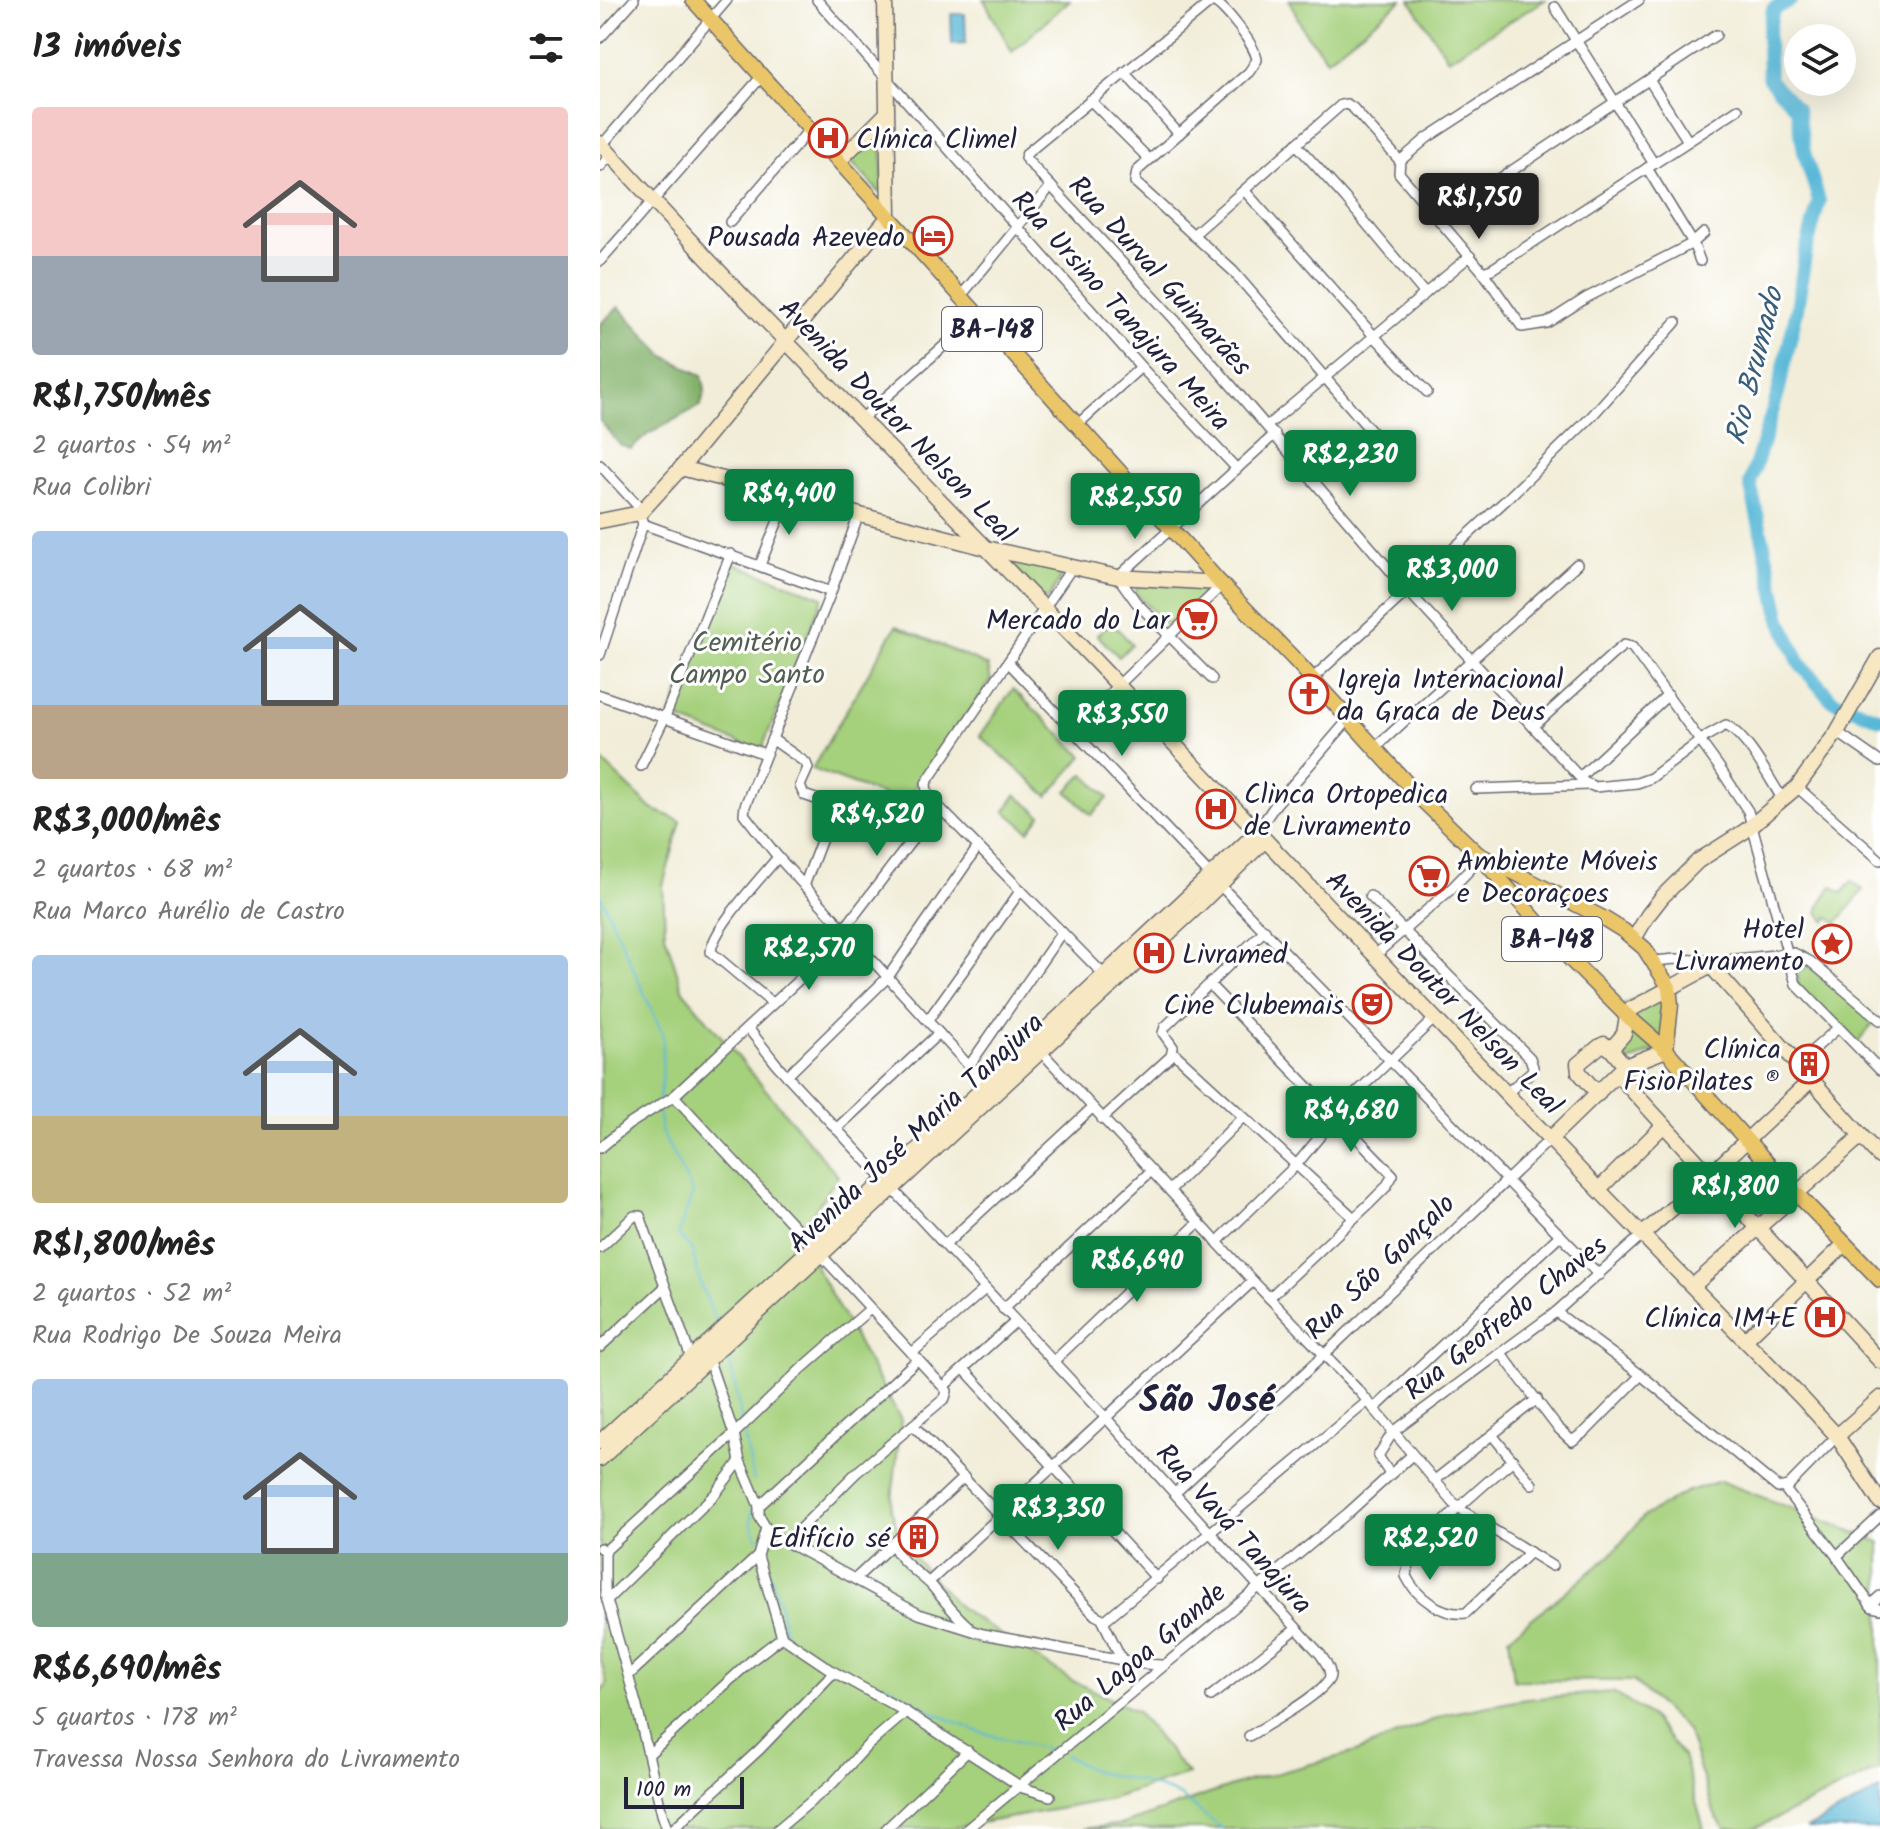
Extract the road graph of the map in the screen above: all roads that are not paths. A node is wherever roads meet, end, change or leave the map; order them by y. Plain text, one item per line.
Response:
1 (634, 0) edge
2 (693, 0) edge
3 (727, 0) edge
4 (817, 0) edge
5 (885, 0) edge
6 (1639, 0) edge
7 (1555, 7) dead end
8 (712, 20) junction
9 (1716, 35) dead end
10 (600, 38) edge
11 (1576, 40) junction
12 (1124, 72) junction
13 (762, 76) junction
14 (886, 78) junction
15 (1649, 80) junction
16 (1090, 100) junction
17 (1616, 102) junction
18 (1738, 109) dead end
19 (885, 115) junction
20 (810, 129) junction
21 (1179, 134) junction
22 (1688, 141) junction
23 (1296, 144) junction
24 (604, 148) edge
25 (1149, 159) junction
26 (839, 161) junction
27 (1400, 161) junction
28 (1650, 166) junction
29 (600, 167) edge
30 (1051, 186) junction
31 (1244, 190) junction
32 (651, 202) junction
33 (889, 214) junction
34 (1439, 219) junction
35 (730, 222) dead end
36 (1018, 228) junction
37 (1704, 233) dead end
38 (1193, 235) junction
39 (1693, 243) junction
40 (1470, 256) junction
41 (600, 261) edge
42 (1700, 261) dead end
43 (1483, 272) junction
44 (1425, 294) junction
45 (961, 296) junction
46 (979, 315) junction
47 (1676, 322) dead end
48 (1375, 337) junction
49 (785, 341) junction
50 (1141, 367) junction
51 (1324, 380) junction
52 (1427, 392) dead end
53 (860, 420) junction
54 (1077, 425) junction
55 (1268, 425) junction
56 (1273, 436) junction
57 (1377, 438) dead end
58 (600, 465) edge
59 (681, 468) junction
60 (1237, 469) junction
61 (788, 496) junction
62 (859, 514) junction
63 (641, 518) junction
64 (600, 521) edge
65 (1172, 529) junction
66 (986, 548) junction
67 (731, 554) junction
68 (1577, 564) dead end
69 (760, 565) junction
70 (1073, 566) junction
71 (1118, 577) junction
72 (1221, 584) junction
73 (1408, 591) junction
74 (831, 592) junction
75 (1045, 609) junction
76 (1168, 634) junction
77 (600, 655) edge
78 (1880, 657) edge
79 (1472, 658) junction
80 (1008, 662) junction
81 (1313, 678) junction
82 (1212, 679) dead end
83 (1118, 684) junction
84 (600, 695) edge
85 (1668, 695) junction
86 (664, 719) junction
87 (1349, 719) junction
88 (1533, 727) junction
89 (1072, 730) junction
90 (1837, 732) junction
91 (772, 739) junction
92 (1700, 741) junction
93 (1375, 748) junction
94 (765, 754) junction
95 (1880, 762) edge
96 (641, 766) dead end
97 (1580, 777) junction
98 (1589, 785) junction
99 (1797, 787) junction
100 (1476, 789) dead end
101 (1783, 800) junction
102 (938, 806) junction
103 (834, 807) junction
104 (1754, 824) junction
105 (1260, 837) junction
106 (909, 843) junction
107 (978, 847) junction
108 (1481, 856) junction
109 (778, 857) junction
110 (1880, 860) edge
111 (1216, 880) junction
112 (1532, 882) junction
113 (804, 886) junction
114 (1021, 890) junction
115 (1370, 896) dead end
116 (1517, 901) junction
117 (1265, 930) junction
118 (1404, 931) junction
119 (846, 932) junction
120 (1062, 932) junction
121 (1634, 939) junction
122 (1787, 952) junction
123 (1374, 956) junction
124 (1654, 961) junction
125 (1714, 964) junction
126 (888, 977) junction
127 (1109, 980) junction
128 (1209, 984) junction
129 (1669, 987) junction
130 (772, 1003) junction
131 (1626, 1015) junction
132 (1435, 1018) junction
133 (928, 1020) junction
134 (1880, 1020) edge
135 (748, 1028) junction
136 (1838, 1028) junction
137 (939, 1033) junction
138 (1036, 1046) junction
139 (1611, 1049) junction
140 (1666, 1050) junction
141 (1173, 1052) junction
142 (1392, 1060) junction
143 (1796, 1065) junction
144 (969, 1066) junction
145 (1622, 1070) junction
146 (1880, 1070) edge
147 (787, 1076) junction
148 (1810, 1081) junction
149 (990, 1090) junction
150 (1507, 1093) junction
151 (1598, 1094) junction
152 (674, 1096) junction
153 (1092, 1108) junction
154 (1336, 1115) junction
155 (1243, 1117) junction
156 (1102, 1119) junction
157 (1663, 1126) junction
158 (836, 1129) junction
159 (1861, 1136) junction
160 (1550, 1139) junction
161 (1747, 1141) junction
162 (600, 1148) edge
163 (1880, 1157) edge
164 (1297, 1164) junction
165 (1151, 1171) junction
166 (1709, 1175) junction
167 (1507, 1180) junction
168 (888, 1185) junction
169 (1599, 1189) junction
170 (1170, 1190) junction
171 (1796, 1194) junction
172 (1354, 1218) junction
173 (1199, 1222) junction
174 (1759, 1228) junction
175 (1643, 1234) junction
176 (1560, 1235) junction
177 (1217, 1242) junction
178 (1845, 1244) junction
179 (945, 1245) junction
180 (600, 1248) edge
181 (817, 1251) junction
182 (801, 1265) junction
183 (1599, 1275) junction
184 (1880, 1280) edge
185 (1253, 1281) junction
186 (1807, 1282) junction
187 (1693, 1286) junction
188 (665, 1287) junction
189 (985, 1289) junction
190 (1269, 1298) junction
191 (870, 1309) junction
192 (1003, 1309) junction
193 (1556, 1312) junction
194 (1015, 1322) junction
195 (1745, 1340) junction
196 (600, 1347) edge
197 (1501, 1353) junction
198 (1324, 1355) junction
199 (915, 1356) junction
200 (691, 1358) junction
201 (708, 1358) junction
202 (1880, 1361) edge
203 (1053, 1362) junction
204 (964, 1369) junction
205 (1641, 1375) junction
206 (944, 1386) junction
207 (1880, 1398) edge
208 (1537, 1399) junction
209 (1371, 1405) junction
210 (1107, 1419) junction
211 (630, 1424) junction
212 (913, 1425) junction
213 (1393, 1432) junction
214 (734, 1434) junction
215 (1493, 1436) junction
216 (1837, 1436) junction
217 (600, 1442) edge
218 (1412, 1455) junction
219 (600, 1459) edge
220 (1513, 1460) junction
221 (740, 1461) junction
222 (1054, 1466) junction
223 (1390, 1474) junction
224 (964, 1477) junction
225 (1435, 1480) junction
226 (1532, 1484) dead end
227 (1784, 1488) junction
228 (1175, 1493) junction
229 (1880, 1502) edge
230 (759, 1506) junction
231 (1458, 1508) junction
232 (1002, 1516) junction
233 (1880, 1516) edge
234 (766, 1528) junction
235 (1210, 1534) junction
236 (788, 1541) junction
237 (893, 1543) junction
238 (603, 1549) edge
239 (1530, 1552) junction
240 (758, 1556) junction
241 (1837, 1556) junction
242 (1552, 1566) dead end
243 (855, 1579) junction
244 (1157, 1579) junction
245 (929, 1582) junction
246 (1258, 1586) junction
247 (1880, 1596) edge
248 (607, 1600) junction
249 (1875, 1607) edge
250 (1102, 1619) junction
251 (1296, 1629) junction
252 (974, 1630) junction
253 (782, 1637) junction
254 (1122, 1660) junction
255 (1161, 1665) junction
256 (834, 1672) junction
257 (629, 1675) junction
258 (1211, 1696) dead end
259 (906, 1712) junction
260 (1249, 1736) dead end
261 (968, 1751) junction
262 (649, 1754) junction
263 (1019, 1785) junction
264 (1050, 1796) dead end
265 (670, 1829) edge
266 (778, 1829) edge
267 (886, 1829) edge
268 (967, 1829) edge

1 - 10 street
2 - 8 main road, BA-148
3 - 8 street
4 - 14 street, Rua Ursino Tanajura Meira
5 - 14 street
6 - 11 street
7 - 11 street
8 - 13 main road, BA-148
8 - 24 street
9 - 15 street
11 - 17 street
11 - 27 street
12 - 16 street
12 - 21 street
12 - 21 street
13 - 20 main road, BA-148
13 - 32 street
14 - 19 street
14 - 36 street, Rua Ursino Tanajura Meira
15 - 17 street
15 - 22 street
16 - 25 street
16 - 30 street, Rua Durval Guimarães
17 - 28 street
17 - 34 street
18 - 22 street
19 - 26 street
19 - 33 street
20 - 26 main road, BA-148
20 - 35 street
21 - 25 street
22 - 28 street
23 - 27 street
23 - 31 street
23 - 44 street
24 - 29 street
24 - 32 street, Avenida Doutor Nelson Leal
25 - 38 street
26 - 33 main road, BA-148
27 - 34 street
28 - 39 street
28 - 43 street
30 - 36 street
30 - 55 street, Rua Durval Guimarães
31 - 38 street
31 - 48 street
32 - 41 street
32 - 49 street, Avenida Doutor Nelson Leal
33 - 45 main road, BA-148
33 - 49 street
34 - 40 street
36 - 45 street
36 - 50 street, Rua Ursino Tanajura Meira
37 - 39 street
38 - 51 street
39 - 42 street
39 - 43 street
40 - 43 street
40 - 44 street
44 - 48 street
45 - 46 main road, BA-148
46 - 53 street
46 - 54 main road, BA-148
47 - 73 street
48 - 51 street
48 - 52 street
49 - 53 street, Avenida Doutor Nelson Leal
49 - 59 street
50 - 54 street
50 - 60 street, Rua Ursino Tanajura Meira
51 - 55 street
51 - 57 street
53 - 66 street, Avenida Doutor Nelson Leal
54 - 65 main road, BA-148
55 - 56 street, Rua Durval Guimarães
56 - 60 street
56 - 73 street, Rua Durval Guimarães
58 - 63 street
59 - 61 street
59 - 63 street
60 - 65 street
61 - 62 street
61 - 69 street
62 - 66 street
62 - 74 street
63 - 64 street
63 - 67 street
63 - 77 street
65 - 71 street
65 - 72 main road, BA-148
66 - 70 street
66 - 75 street, Avenida Doutor Nelson Leal
67 - 69 street
67 - 86 street
68 - 79 street
69 - 74 street
70 - 71 street
70 - 75 street
71 - 72 street
71 - 76 street
72 - 76 street
72 - 81 main road, BA-148
73 - 79 street, Rua Durval Guimarães
73 - 81 street
74 - 91 street
75 - 80 street
75 - 83 street, Avenida Doutor Nelson Leal
76 - 82 street
76 - 83 street
78 - 90 street
79 - 88 street, Rua Durval Guimarães
79 - 93 street
80 - 89 street
80 - 102 street
81 - 87 main road, BA-148
83 - 89 street
83 - 105 street, Avenida Doutor Nelson Leal
84 - 86 street
85 - 88 street
85 - 92 street
85 - 97 street
86 - 94 street
86 - 96 street
87 - 93 main road, BA-148
87 - 105 street
88 - 97 street, Rua Durval Guimarães
89 - 111 street
90 - 95 street
90 - 99 street
91 - 94 street
91 - 103 street
92 - 98 street
92 - 101 street
92 - 104 street
93 - 108 main road, BA-148
94 - 109 street
97 - 98 street, Rua Durval Guimarães
98 - 100 street
99 - 101 street
99 - 110 street
101 - 104 street
102 - 106 street
102 - 107 street
103 - 106 street
103 - 113 street
104 - 121 street
104 - 122 street
105 - 111 street, Avenida José Maria Tanajura
105 - 123 street, Avenida Doutor Nelson Leal
106 - 119 street
107 - 114 street
107 - 126 street
108 - 112 main road, Ba-148
108 - 116 main road, BA-148
108 - 118 street
109 - 113 street
109 - 130 street
111 - 117 street
111 - 127 street, Avenida José Maria Tanajura
112 - 116 main road
112 - 121 main road, Ba-148
113 - 119 street
114 - 120 street
114 - 133 street
115 - 118 street
116 - 131 main road, BA-148
117 - 128 street
117 - 142 street
118 - 123 street
118 - 150 street
119 - 126 street
119 - 130 street
120 - 127 street
120 - 144 street
121 - 124 main road, Ba-148
122 - 125 street
122 - 134 street
122 - 136 street
123 - 132 street, Avenida Doutor Nelson Leal
124 - 125 street
124 - 129 main road, Ba-148
125 - 129 street
125 - 143 street
126 - 133 street
126 - 147 street
127 - 138 street, Avenida José Maria Tanajura
128 - 141 street
128 - 154 street
129 - 131 street
129 - 140 main road
130 - 135 street
131 - 139 street
131 - 140 main road, BA-148
132 - 142 street
132 - 150 street, Avenida Doutor Nelson Leal
133 - 137 street
135 - 147 street, Rua Vavá Tanajura
135 - 152 street
136 - 143 street
136 - 146 street
137 - 144 street
137 - 158 street
138 - 149 street, Avenida José Maria Tanajura
138 - 153 street
139 - 145 street
139 - 151 street
140 - 145 street
140 - 161 main road
141 - 155 street
141 - 156 street
142 - 154 street
142 - 167 street
143 - 148 street
144 - 149 street
145 - 151 street, Rua São Gonçalo
145 - 157 street
147 - 158 street, Rua Vavá Tanajura
148 - 159 street
148 - 161 street
149 - 168 street, Avenida José Maria Tanajura
150 - 160 street, Avenida Doutor Nelson Leal
151 - 160 street, Rua São Gonçalo
152 - 162 street
152 - 181 street
153 - 156 street
153 - 179 street
154 - 164 street
154 - 172 street
155 - 164 street
155 - 170 street
156 - 165 street
157 - 166 street
157 - 169 street
158 - 168 street, Rua Vavá Tanajura
159 - 163 street
159 - 171 street
160 - 167 street, Rua São Gonçalo
160 - 169 street, Avenida Doutor Nelson Leal
161 - 166 street
161 - 171 main road
164 - 172 street
164 - 177 street
165 - 170 street
165 - 192 street
166 - 174 street
166 - 175 street
167 - 176 street
167 - 198 street, Rua São Gonçalo
168 - 179 street, Rua Vavá Tanajura
168 - 181 street, Avenida José Maria Tanajura
169 - 175 street, Avenida Doutor Nelson Leal
170 - 173 street
171 - 174 street
171 - 178 main road
172 - 190 street
173 - 177 street
173 - 203 street
174 - 186 street
174 - 187 street
175 - 183 street, Rua Geofredo Chaves
175 - 187 street, Avenida Doutor Nelson Leal
176 - 183 street
176 - 209 street
177 - 185 street
178 - 184 main road
178 - 186 street
179 - 189 street, Rua Vavá Tanajura
180 - 188 street
181 - 182 street, Avenida José Maria Tanajura
181 - 191 street
182 - 200 street, Avenida José Maria Tanajura
182 - 201 street, Avenida José Maria Tanajura
183 - 193 street, Rua Geofredo Chaves
185 - 190 street
185 - 210 street
186 - 195 street
186 - 202 street
187 - 195 street, Avenida Doutor Nelson Leal
188 - 196 street
188 - 200 street
189 - 192 street, Rua Vavá Tanajura
189 - 199 street
190 - 198 street
191 - 199 street
191 - 214 street
192 - 194 street, Rua Vavá Tanajura
193 - 197 street, Rua Geofredo Chaves
193 - 205 street
194 - 203 street, Rua Vavá Tanajura
194 - 204 street
195 - 216 street, Avenida Doutor Nelson Leal
197 - 208 street
197 - 213 street, Rua Geofredo Chaves
198 - 209 street
198 - 228 street, Rua São Gonçalo
199 - 206 street
199 - 230 street
200 - 211 street, Avenida José Maria Tanajura
201 - 211 street, Avenida José Maria Tanajura
201 - 214 street
203 - 210 street, Rua Vavá Tanajura
204 - 206 street
204 - 222 street
205 - 208 street
205 - 227 street
206 - 212 street
207 - 216 street
208 - 215 street
209 - 213 street
209 - 235 street
210 - 222 street
210 - 228 street, Rua Vavá Tanajura
211 - 217 street, Avenida José Maria Tanajura
211 - 219 street, Avenida José Maria Tanajura
212 - 224 street
212 - 236 street
213 - 218 street
213 - 223 street
214 - 221 street
214 - 238 street
215 - 220 street
215 - 225 street
216 - 227 street
216 - 229 street, Avenida Doutor Nelson Leal
218 - 223 street, Rua Lagoa Grande
218 - 225 street
220 - 226 street
220 - 231 street
221 - 230 street
221 - 248 street
222 - 232 street
222 - 244 street
223 - 246 street, Rua Lagoa Grande
224 - 232 street
224 - 237 street
225 - 231 street
227 - 241 street
228 - 235 street, Rua Vavá Tanajura
230 - 234 street
231 - 239 street
231 - 239 street
232 - 245 street
232 - 250 street
233 - 241 street
234 - 236 street
234 - 240 street
235 - 244 street
235 - 246 street, Rua Vavá Tanajura
236 - 243 street
237 - 243 street
237 - 245 street
238 - 248 street
239 - 242 street
240 - 253 street
240 - 257 street
241 - 249 street
243 - 252 street
244 - 250 street
245 - 252 street
246 - 251 street, Rua Vavá Tanajura
246 - 255 street, Rua Lagoa Grande
247 - 249 street
248 - 257 street
250 - 254 street
251 - 258 street
251 - 260 street, Rua Vavá Tanajura
252 - 254 street
253 - 256 street
253 - 262 street
254 - 255 street
255 - 263 street, Rua Lagoa Grande
256 - 259 street
256 - 265 street
257 - 262 street
259 - 261 street
259 - 266 street
261 - 263 street
261 - 267 street
262 - 265 street
263 - 264 street
263 - 268 street, Rua Lagoa Grande

